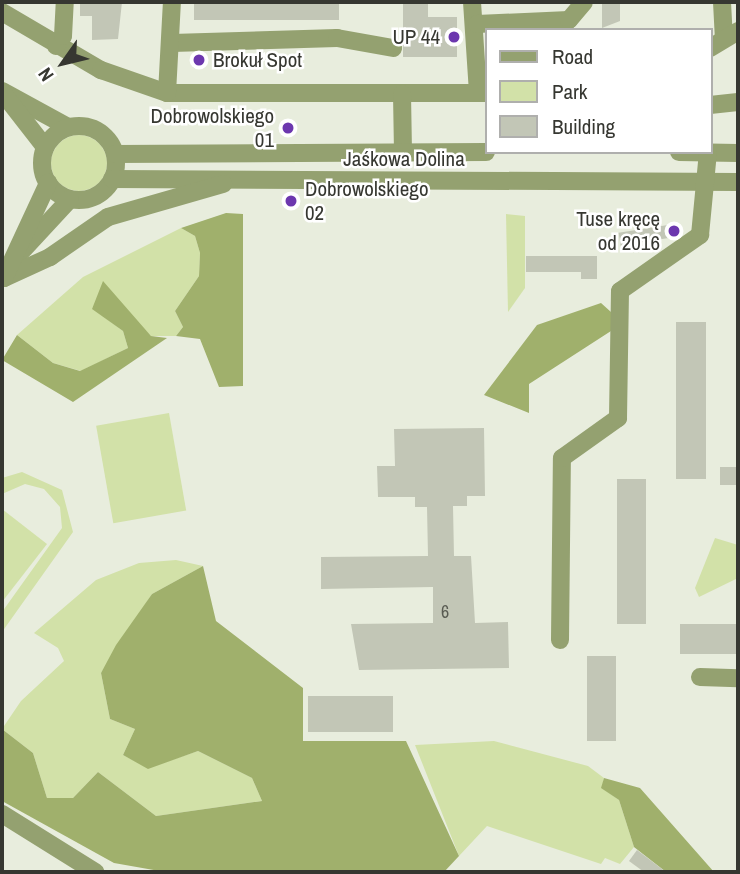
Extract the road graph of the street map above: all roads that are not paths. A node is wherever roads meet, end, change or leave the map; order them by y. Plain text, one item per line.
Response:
1 (65, 2) edge
2 (172, 2) edge
3 (472, 2) edge
4 (584, 2) edge
5 (722, 2) edge
6 (2, 12) edge
7 (477, 24) junction
8 (724, 38) edge
9 (172, 43) junction
10 (55, 46) junction
11 (393, 48) dead end
12 (2, 92) edge
13 (167, 93) junction
14 (482, 93) edge
15 (402, 94) junction
16 (738, 102) edge
17 (712, 104) edge
18 (68, 127) junction
19 (45, 147) junction
20 (403, 151) junction
21 (484, 152) edge
22 (712, 152) edge
23 (738, 153) edge
24 (115, 154) junction
25 (708, 154) edge
26 (113, 179) junction
27 (233, 181) junction
28 (738, 182) edge
29 (48, 183) junction
30 (707, 183) junction
31 (70, 199) junction
32 (19, 255) junction
33 (3, 280) edge
34 (559, 640) dead end
35 (700, 677) dead end
36 (738, 678) edge
37 (2, 814) edge
38 (95, 872) edge

1 - 10 street
2 - 9 street
3 - 7 street
4 - 7 street
5 - 8 street
6 - 10 street
7 - 14 street
9 - 11 street
9 - 13 street
10 - 13 street
12 - 18 street
12 - 19 street
13 - 15 street
14 - 15 street
15 - 20 street
16 - 17 street
18 - 19 street
18 - 24 street
19 - 29 street
20 - 21 street, Jaśkowa Dolina
20 - 24 street, Jaśkowa Dolina
22 - 23 street
24 - 26 street
25 - 30 street
26 - 27 street, Jaśkowa Dolina
26 - 31 street
27 - 30 street, Jaśkowa Dolina
27 - 33 street
28 - 30 street, Jaśkowa Dolina
29 - 31 street
29 - 32 street
30 - 34 street
31 - 32 street
32 - 33 street
35 - 36 street
37 - 38 street

